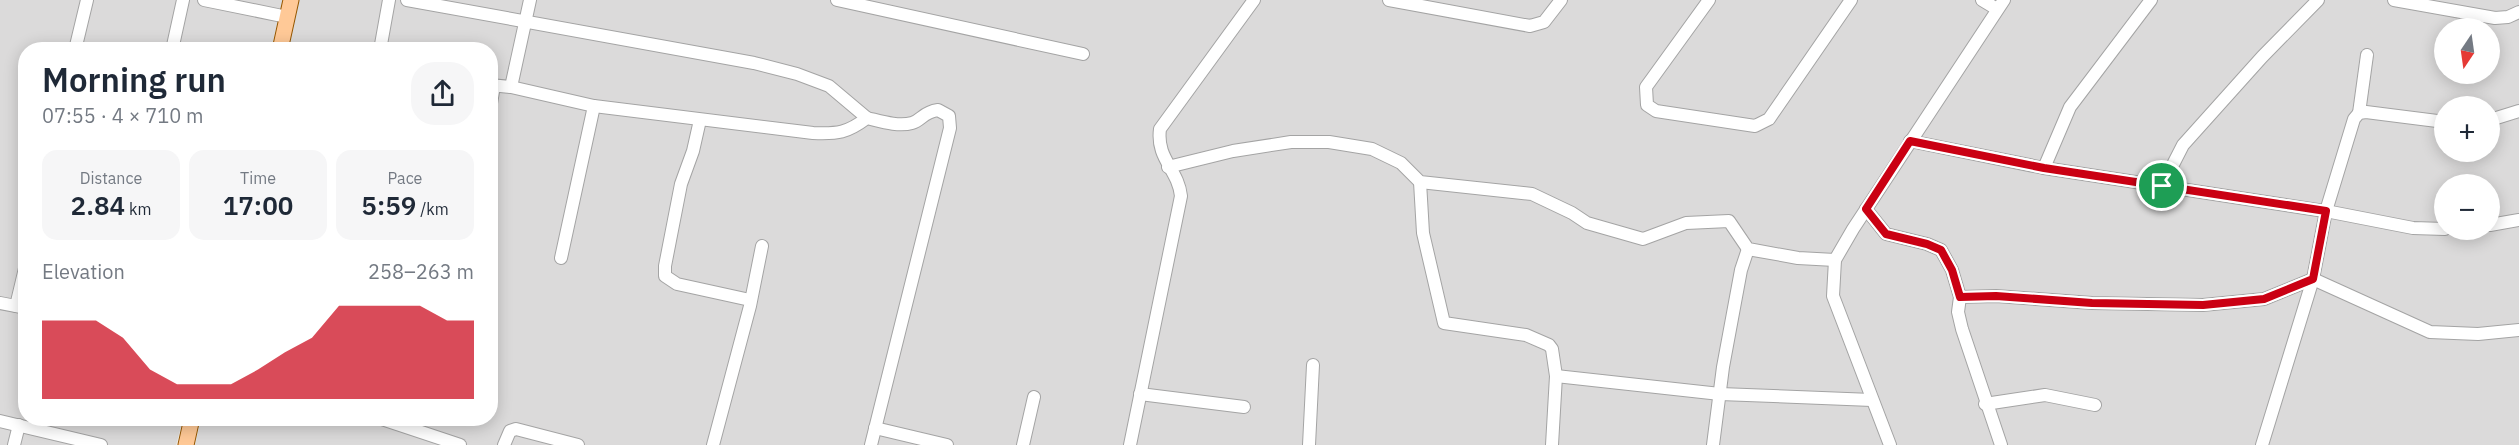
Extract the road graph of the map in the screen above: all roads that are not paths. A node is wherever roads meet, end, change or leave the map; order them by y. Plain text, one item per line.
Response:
1 (87, 0) edge
2 (183, 0) edge
3 (204, 0) edge
4 (291, 0) edge
5 (389, 0) edge
6 (407, 0) edge
7 (530, 0) edge
8 (837, 0) edge
9 (1254, 0) edge
10 (1389, 0) edge
11 (1561, 0) edge
12 (1709, 0) edge
13 (1851, 0) edge
14 (1982, 0) edge
15 (2151, 0) edge
16 (2318, 0) edge
17 (2394, 0) edge
18 (421, 1) edge
19 (854, 2) edge
20 (2000, 5) edge
21 (2519, 12) edge
22 (287, 18) junction
23 (527, 21) junction
24 (77, 42) edge
25 (174, 42) edge
26 (282, 42) edge
27 (381, 42) edge
28 (1083, 54) dead end
29 (2367, 55) dead end
30 (498, 86) edge
31 (511, 87) junction
32 (594, 106) junction
33 (2519, 111) edge
34 (2359, 113) junction
35 (2500, 117) edge
36 (867, 118) junction
37 (700, 120) junction
38 (2434, 121) edge
39 (1910, 141) junction
40 (1168, 167) junction
41 (2044, 168) junction
42 (1420, 182) junction
43 (2162, 186) junction
44 (1866, 209) junction
45 (2326, 211) junction
46 (2519, 220) edge
47 (2500, 223) edge
48 (2434, 229) edge
49 (762, 246) dead end
50 (1748, 249) junction
51 (561, 258) dead end
52 (1836, 260) junction
53 (2313, 279) junction
54 (1960, 297) junction
55 (750, 300) junction
56 (0, 303) edge
57 (18, 306) edge
58 (2519, 330) edge
59 (1313, 365) dead end
60 (1556, 376) junction
61 (1140, 394) junction
62 (1720, 394) junction
63 (1034, 397) dead end
64 (1872, 400) junction
65 (1985, 404) junction
66 (2095, 405) dead end
67 (1244, 407) dead end
68 (0, 421) edge
69 (18, 425) edge
70 (19, 426) edge
71 (23, 426) edge
72 (190, 426) edge
73 (403, 426) edge
74 (875, 428) junction
75 (14, 445) edge
76 (101, 445) edge
77 (186, 445) edge
78 (460, 445) edge
79 (504, 445) edge
80 (578, 445) edge
81 (714, 445) edge
82 (870, 445) edge
83 (947, 445) edge
84 (1023, 445) edge
85 (1130, 445) edge
86 (1309, 445) edge
87 (1552, 445) edge
88 (1713, 445) edge
89 (1890, 445) edge
90 (2001, 445) edge
91 (2262, 445) edge

1 - 24 street
2 - 25 street
3 - 22 street
4 - 22 main road
5 - 27 street
6 - 18 street
7 - 23 street
8 - 19 street
9 - 40 street
10 - 11 street
12 - 13 street
14 - 20 street
15 - 41 street
16 - 43 street
17 - 21 street
18 - 23 street
19 - 28 street
20 - 39 street
22 - 26 main road
23 - 31 street
23 - 36 street
29 - 34 street
30 - 31 street
31 - 32 street
32 - 37 street
32 - 51 street
33 - 35 street
34 - 38 street
34 - 45 street
36 - 37 street
36 - 74 street
37 - 55 street
39 - 41 street
39 - 44 street
40 - 42 street
40 - 61 street
41 - 43 street
42 - 50 street
42 - 60 street
43 - 45 street
44 - 52 street
44 - 54 street
45 - 48 street
45 - 53 street
46 - 47 street
49 - 55 street
50 - 52 street
50 - 62 street
52 - 64 street
53 - 54 street
53 - 58 street
53 - 91 street
54 - 65 street
55 - 81 street
56 - 57 street
59 - 86 street
60 - 62 street
60 - 87 street
61 - 67 street
61 - 85 street
62 - 64 street
62 - 88 street
63 - 84 street
64 - 89 street
65 - 66 street
65 - 90 street
68 - 69 street
70 - 75 street
71 - 76 street
72 - 77 main road
73 - 78 street
74 - 82 street
74 - 83 street
79 - 80 street

